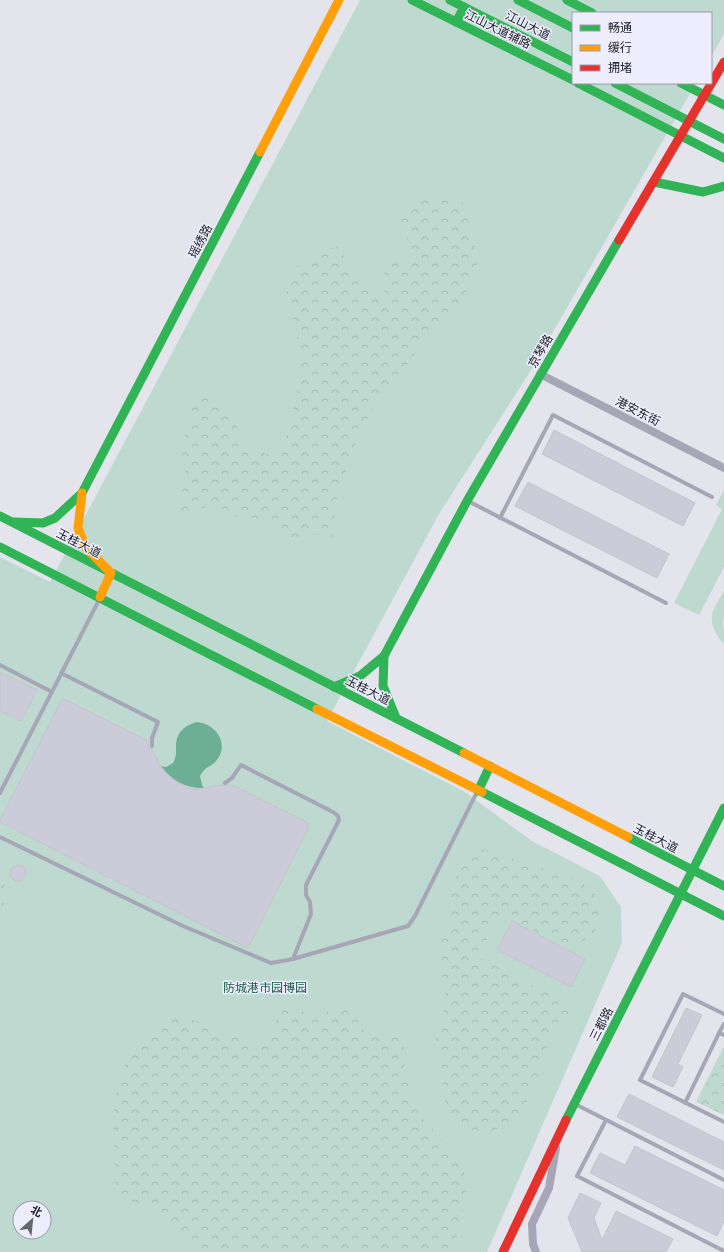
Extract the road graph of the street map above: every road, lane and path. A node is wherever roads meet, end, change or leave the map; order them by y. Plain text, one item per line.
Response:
1 (339, 0) edge
2 (412, 0) edge
3 (450, 0) edge
4 (518, 0) edge
5 (567, 0) edge
6 (464, 7) junction
7 (590, 12) edge
8 (456, 22) junction
9 (572, 27) edge
10 (572, 61) edge
11 (724, 62) edge
12 (572, 80) edge
13 (712, 80) edge
14 (580, 84) edge
15 (617, 84) edge
16 (683, 84) edge
17 (710, 84) edge
18 (724, 86) edge
19 (705, 95) junction
20 (724, 105) edge
21 (689, 121) junction
22 (681, 136) junction
23 (724, 139) edge
24 (724, 158) edge
25 (654, 182) junction
26 (724, 186) edge
27 (540, 374) junction
28 (724, 468) edge
29 (82, 493) junction
30 (712, 497) dead end
31 (467, 501) junction
32 (0, 516) edge
33 (500, 518) junction
34 (10, 522) junction
35 (0, 547) edge
36 (111, 573) junction
37 (100, 598) junction
38 (666, 603) dead end
39 (384, 656) junction
40 (0, 665) edge
41 (61, 673) junction
42 (334, 687) junction
43 (52, 692) junction
44 (396, 718) junction
45 (152, 746) dead end
46 (490, 766) junction
47 (225, 783) dead end
48 (478, 791) junction
49 (0, 793) edge
50 (724, 808) edge
51 (0, 836) edge
52 (692, 870) junction
53 (724, 886) edge
54 (680, 894) junction
55 (724, 916) edge
56 (293, 959) junction
57 (724, 1014) edge
58 (724, 1024) edge
59 (722, 1034) edge
60 (685, 1102) junction
61 (574, 1103) junction
62 (606, 1120) junction
63 (724, 1122) edge
64 (558, 1135) junction
65 (724, 1180) edge
66 (724, 1251) edge
67 (503, 1252) edge
68 (536, 1252) edge

1 - 29 main road, 瑶绣路
2 - 8 main road, 江山大道辅路
3 - 6 main road, 江山大道
4 - 9 main road, 江山大道
5 - 7 main road
6 - 8 main road
6 - 10 main road, 江山大道
8 - 12 main road, 江山大道辅路
11 - 13 main road, 京琴路
13 - 18 main road
14 - 22 main road
15 - 21 main road
16 - 19 main road
17 - 19 main road, 京琴路
19 - 20 main road
19 - 21 main road, 京琴路
21 - 22 main road, 京琴路
21 - 23 main road
22 - 24 main road
22 - 25 main road, 京琴路
25 - 26 main road
25 - 27 main road, 京琴路
27 - 28 street, 港安东街
27 - 31 main road, 京琴路
29 - 34 main road
29 - 36 main road
30 - 33 lane
31 - 33 lane
31 - 39 main road, 京琴路
32 - 34 main road, 玉桂大道
33 - 38 lane
34 - 36 main road, 玉桂大道
35 - 37 main road
36 - 37 main road
36 - 42 main road, 玉桂大道
37 - 41 lane
37 - 48 main road
39 - 42 main road
39 - 44 main road
40 - 43 lane
41 - 43 lane
41 - 45 lane
42 - 44 main road, 玉桂大道
43 - 49 lane
44 - 46 main road, 玉桂大道
46 - 48 main road
46 - 52 main road, 玉桂大道
47 - 56 lane
48 - 54 main road
48 - 56 lane
50 - 52 main road, 三都路
51 - 56 lane
52 - 53 main road, 玉桂大道
52 - 54 main road, 三都路
54 - 55 main road
54 - 61 main road, 三都路
57 - 60 lane
58 - 59 lane
59 - 60 lane
60 - 63 lane
61 - 62 lane
61 - 64 main road, 三都路
62 - 65 lane
62 - 66 lane
64 - 67 main road, 三都路
64 - 68 street

